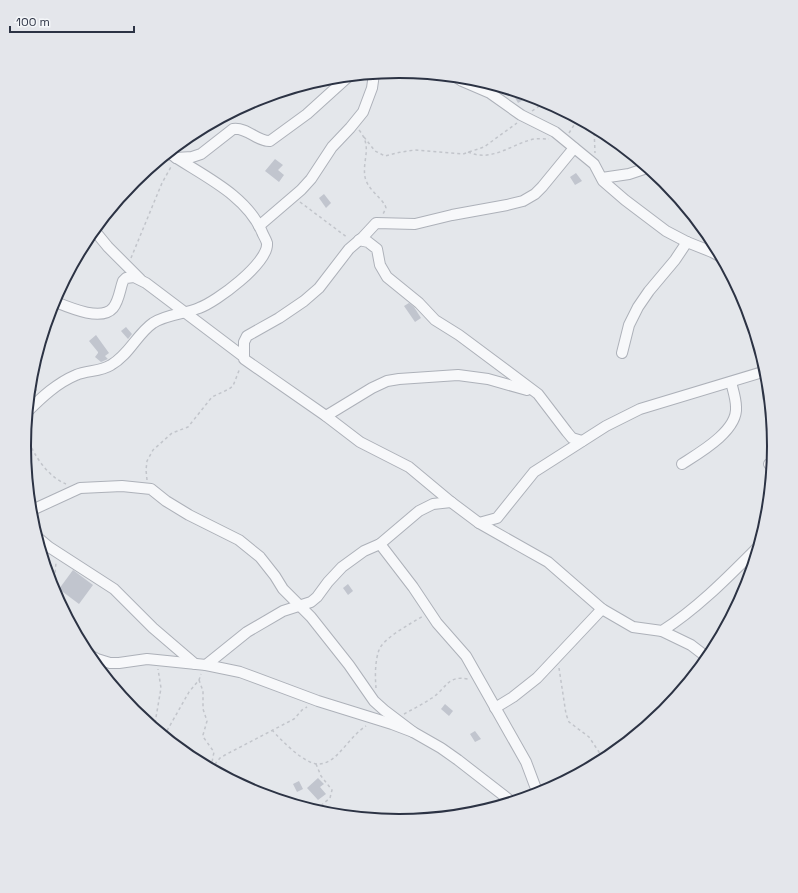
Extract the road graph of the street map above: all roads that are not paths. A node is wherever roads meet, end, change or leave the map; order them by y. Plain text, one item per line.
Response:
1 (373, 79) edge
2 (342, 84) edge
3 (476, 87) edge
4 (570, 145) junction
5 (173, 156) edge
6 (642, 170) edge
7 (602, 178) junction
8 (259, 226) junction
9 (98, 235) edge
10 (357, 241) junction
11 (687, 242) junction
12 (711, 252) edge
13 (140, 279) junction
14 (60, 303) edge
15 (186, 312) junction
16 (622, 352) dead end
17 (244, 358) junction
18 (760, 373) edge
19 (731, 382) junction
20 (538, 394) junction
21 (33, 406) edge
22 (326, 416) junction
23 (582, 441) junction
24 (682, 464) dead end
25 (452, 502) junction
26 (36, 507) edge
27 (479, 523) junction
28 (44, 543) edge
29 (380, 544) junction
30 (750, 555) edge
31 (313, 600) junction
32 (299, 606) junction
33 (602, 609) junction
34 (311, 617) junction
35 (662, 631) junction
36 (703, 654) edge
37 (99, 659) edge
38 (101, 662) edge
39 (105, 662) junction
40 (195, 664) junction
41 (206, 665) junction
42 (495, 708) junction
43 (413, 732) junction
44 (536, 788) edge
45 (507, 798) edge

1 - 8 street
2 - 5 street
3 - 4 street
4 - 7 street
4 - 10 street
5 - 8 street
6 - 7 street
7 - 11 street
8 - 15 street
9 - 13 street
10 - 17 street
10 - 20 street
11 - 12 street
11 - 16 street
13 - 14 street
13 - 15 street
15 - 17 street
15 - 21 street
17 - 22 street
18 - 19 street
19 - 23 street
19 - 24 street
20 - 22 street
20 - 23 street
22 - 25 street
23 - 27 street
25 - 27 street
25 - 29 street
26 - 32 street
27 - 33 street
28 - 40 street
29 - 31 street
29 - 42 street
30 - 35 street
31 - 32 street
31 - 34 street
32 - 34 street
32 - 41 street
33 - 35 street
33 - 42 street
34 - 43 street
35 - 36 street
37 - 39 street
38 - 39 street
39 - 40 street
40 - 41 street
41 - 43 street
42 - 44 street
43 - 45 street

